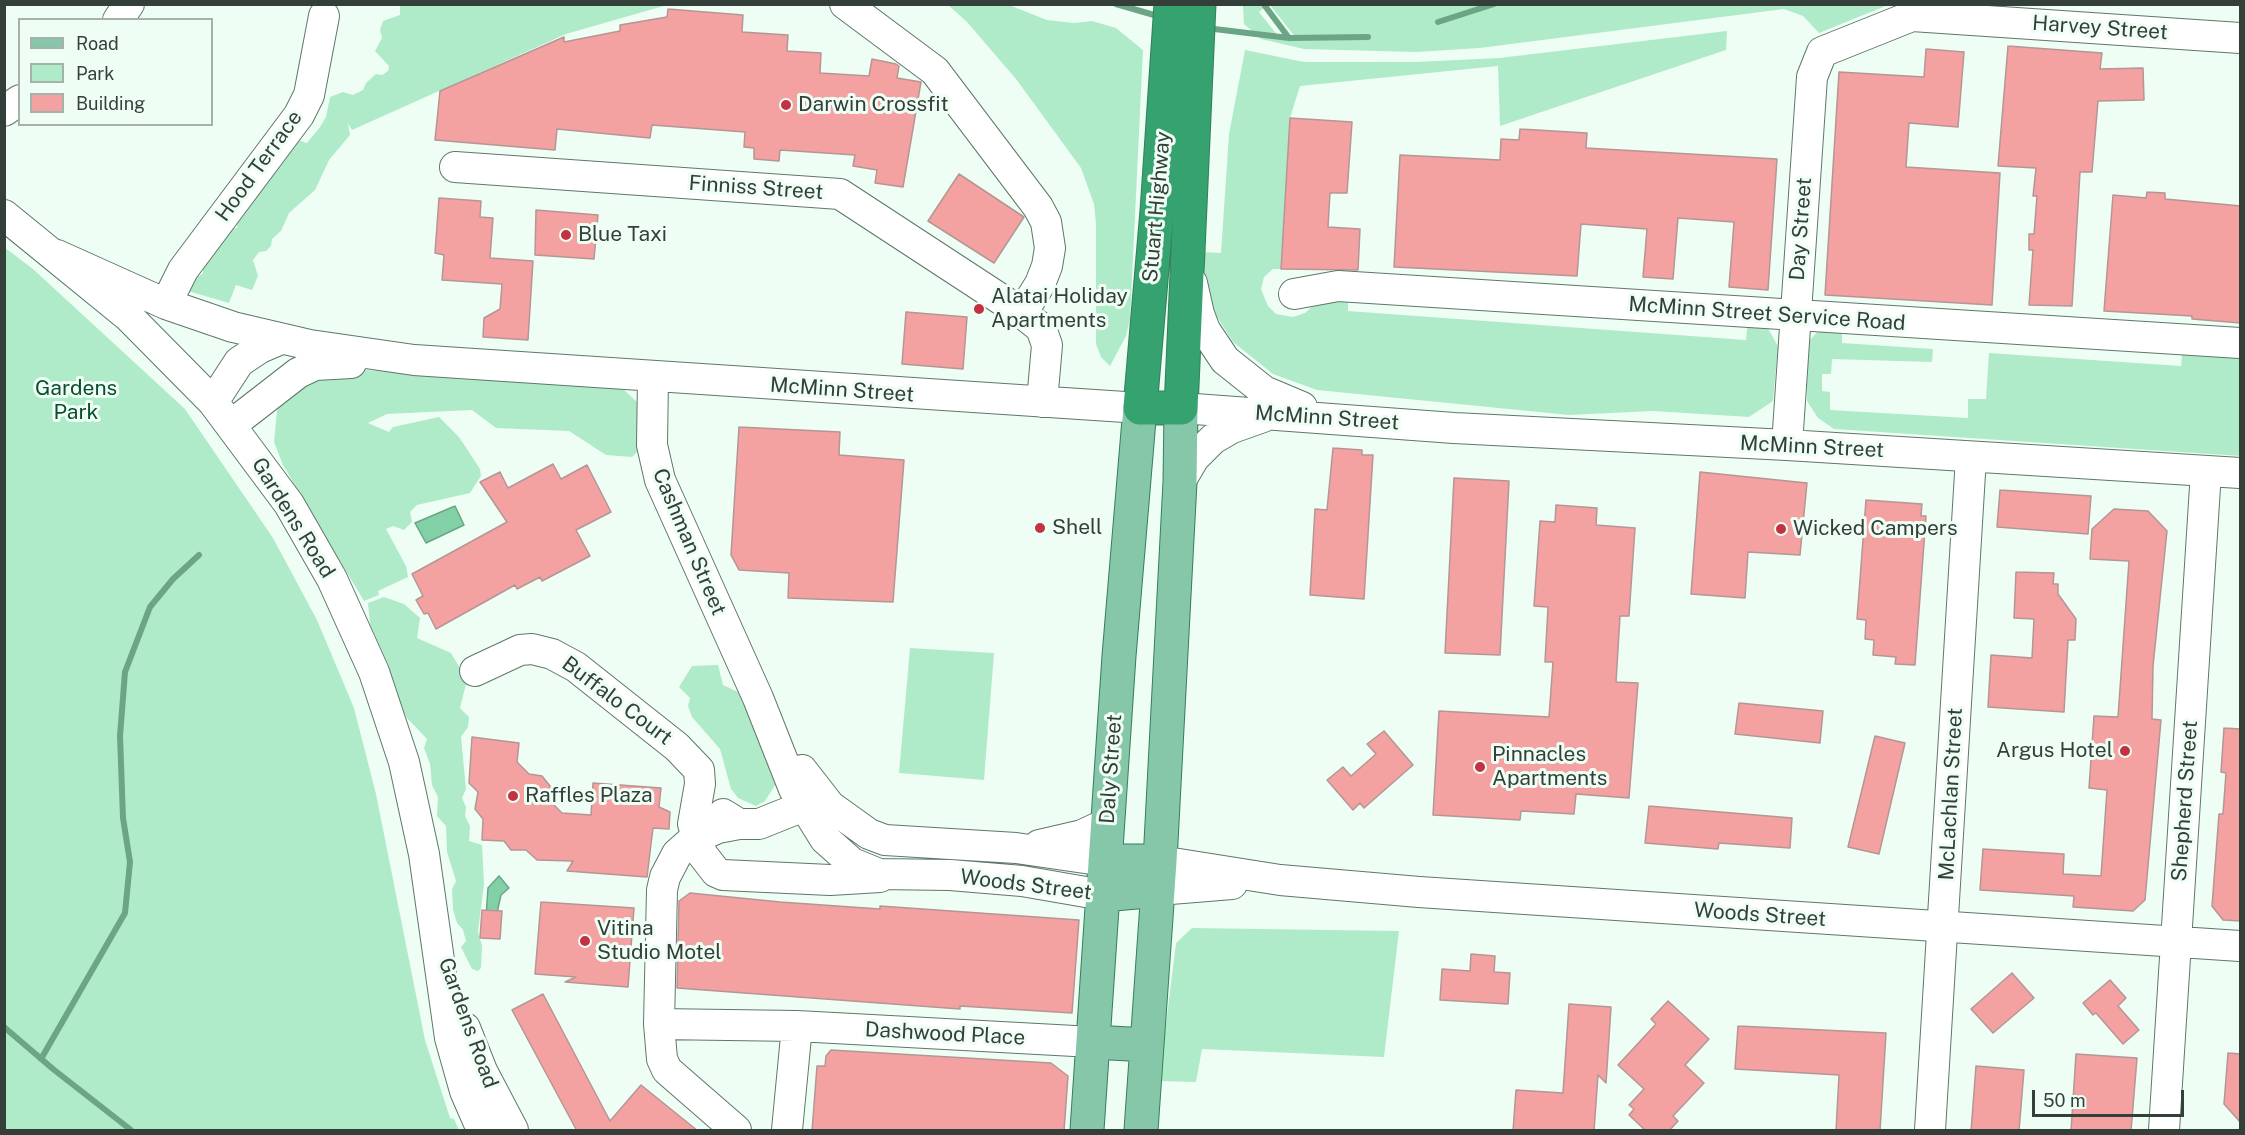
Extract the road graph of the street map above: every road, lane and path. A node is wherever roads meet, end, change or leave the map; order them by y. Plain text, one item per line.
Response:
1 (129, 4) edge
2 (845, 4) edge
3 (1189, 5) edge
4 (324, 16) dead end
5 (119, 18) edge
6 (2241, 38) edge
7 (1822, 52) joint
8 (1181, 69) junction
9 (18, 101) edge
10 (4, 111) edge
11 (455, 167) dead end
12 (4, 215) edge
13 (1186, 241) junction
14 (57, 255) junction
15 (1294, 294) dead end
16 (166, 304) junction
17 (1022, 313) junction
18 (1795, 316) junction
19 (281, 339) junction
20 (2241, 343) edge
21 (414, 360) junction
22 (653, 378) junction
23 (213, 402) junction
24 (1042, 402) junction
25 (1140, 408) junction
26 (1181, 408) junction
27 (1277, 413) junction
28 (1356, 419) junction
29 (231, 425) junction
30 (1787, 445) junction
31 (1971, 457) junction
32 (2206, 471) junction
33 (2241, 473) edge
34 (1180, 482) junction
35 (475, 671) dead end
36 (694, 763) junction
37 (817, 806) junction
38 (739, 824) junction
39 (1106, 824) junction
40 (869, 834) junction
41 (695, 838) junction
42 (952, 845) junction
43 (1016, 848) junction
44 (1105, 861) junction
45 (852, 863) junction
46 (723, 875) junction
47 (950, 875) junction
48 (890, 876) junction
49 (1159, 876) junction
50 (665, 877) junction
51 (1103, 895) junction
52 (433, 912) junction
53 (1943, 927) junction
54 (2176, 942) junction
55 (2241, 946) edge
56 (659, 1024) junction
57 (797, 1026) junction
58 (1093, 1042) junction
59 (1147, 1045) junction
60 (1140, 1128) edge
61 (482, 1131) edge
62 (513, 1131) edge
63 (735, 1131) edge
64 (787, 1131) edge
65 (1087, 1131) edge
66 (1930, 1131) edge
67 (2164, 1131) edge

1 - 5 street
2 - 17 street
3 - 8 highway, Stuart Highway
4 - 16 street, Hood Terrace
6 - 7 street, Harvey Street
7 - 18 street, Day Street
8 - 13 highway, Stuart Highway
8 - 25 highway, Stuart Highway
9 - 10 street
11 - 17 street, Finniss Street
12 - 14 street, Gardens Road
13 - 26 highway, Stuart Highway
13 - 28 street
14 - 16 street
14 - 23 street, Gardens Road
15 - 18 street, McMinn Street Service Road
16 - 19 street
17 - 24 street, Finniss Street
18 - 20 street, McMinn Street Service Road
18 - 30 street, Day Street
19 - 21 street
19 - 23 street
21 - 22 street, McMinn Street
21 - 29 street
22 - 24 street, McMinn Street
22 - 37 street, Cashman Street
23 - 29 street, Gardens Road
24 - 25 street, McMinn Street
25 - 26 highway, McMinn Street
25 - 39 main road, Daly Street
26 - 27 street, McMinn Street
26 - 34 main road
27 - 28 street, McMinn Street
27 - 34 street
28 - 30 street, McMinn Street
29 - 52 street, Gardens Road
30 - 31 street, McMinn Street
31 - 32 street, McMinn Street
31 - 53 street, McLachlan Street
32 - 33 street, McMinn Street
32 - 54 street, Shepherd Street
34 - 49 main road
35 - 36 street, Buffalo Court
36 - 38 street, Buffalo Court
36 - 41 street
37 - 38 street
37 - 40 street, Woods Street
37 - 45 street, Woods Street
38 - 41 street
39 - 43 street, Woods Street
39 - 44 main road, Daly Street
40 - 42 street, Woods Street
40 - 45 street
41 - 46 street
41 - 50 street
42 - 43 street, Woods Street
42 - 47 street, Woods Street
43 - 44 street, Woods Street
44 - 49 main road
44 - 51 main road, Daly Street
45 - 48 street, Woods Street
46 - 48 street
46 - 50 street
47 - 48 street, Woods Street
47 - 51 street, Woods Street
49 - 51 main road
49 - 53 street, Woods Street
49 - 59 main road
50 - 56 street
51 - 58 main road, Daly Street
52 - 61 street, Gardens Road
52 - 62 street, Gardens Road
53 - 54 street, Woods Street
53 - 66 street, McLachlan Street
54 - 55 street, Woods Street
54 - 67 street, Shepherd Street
56 - 57 street, Dashwood Place
56 - 63 street
57 - 58 street, Dashwood Place
57 - 64 street
58 - 59 main road
58 - 65 main road, Daly Street
59 - 60 main road

